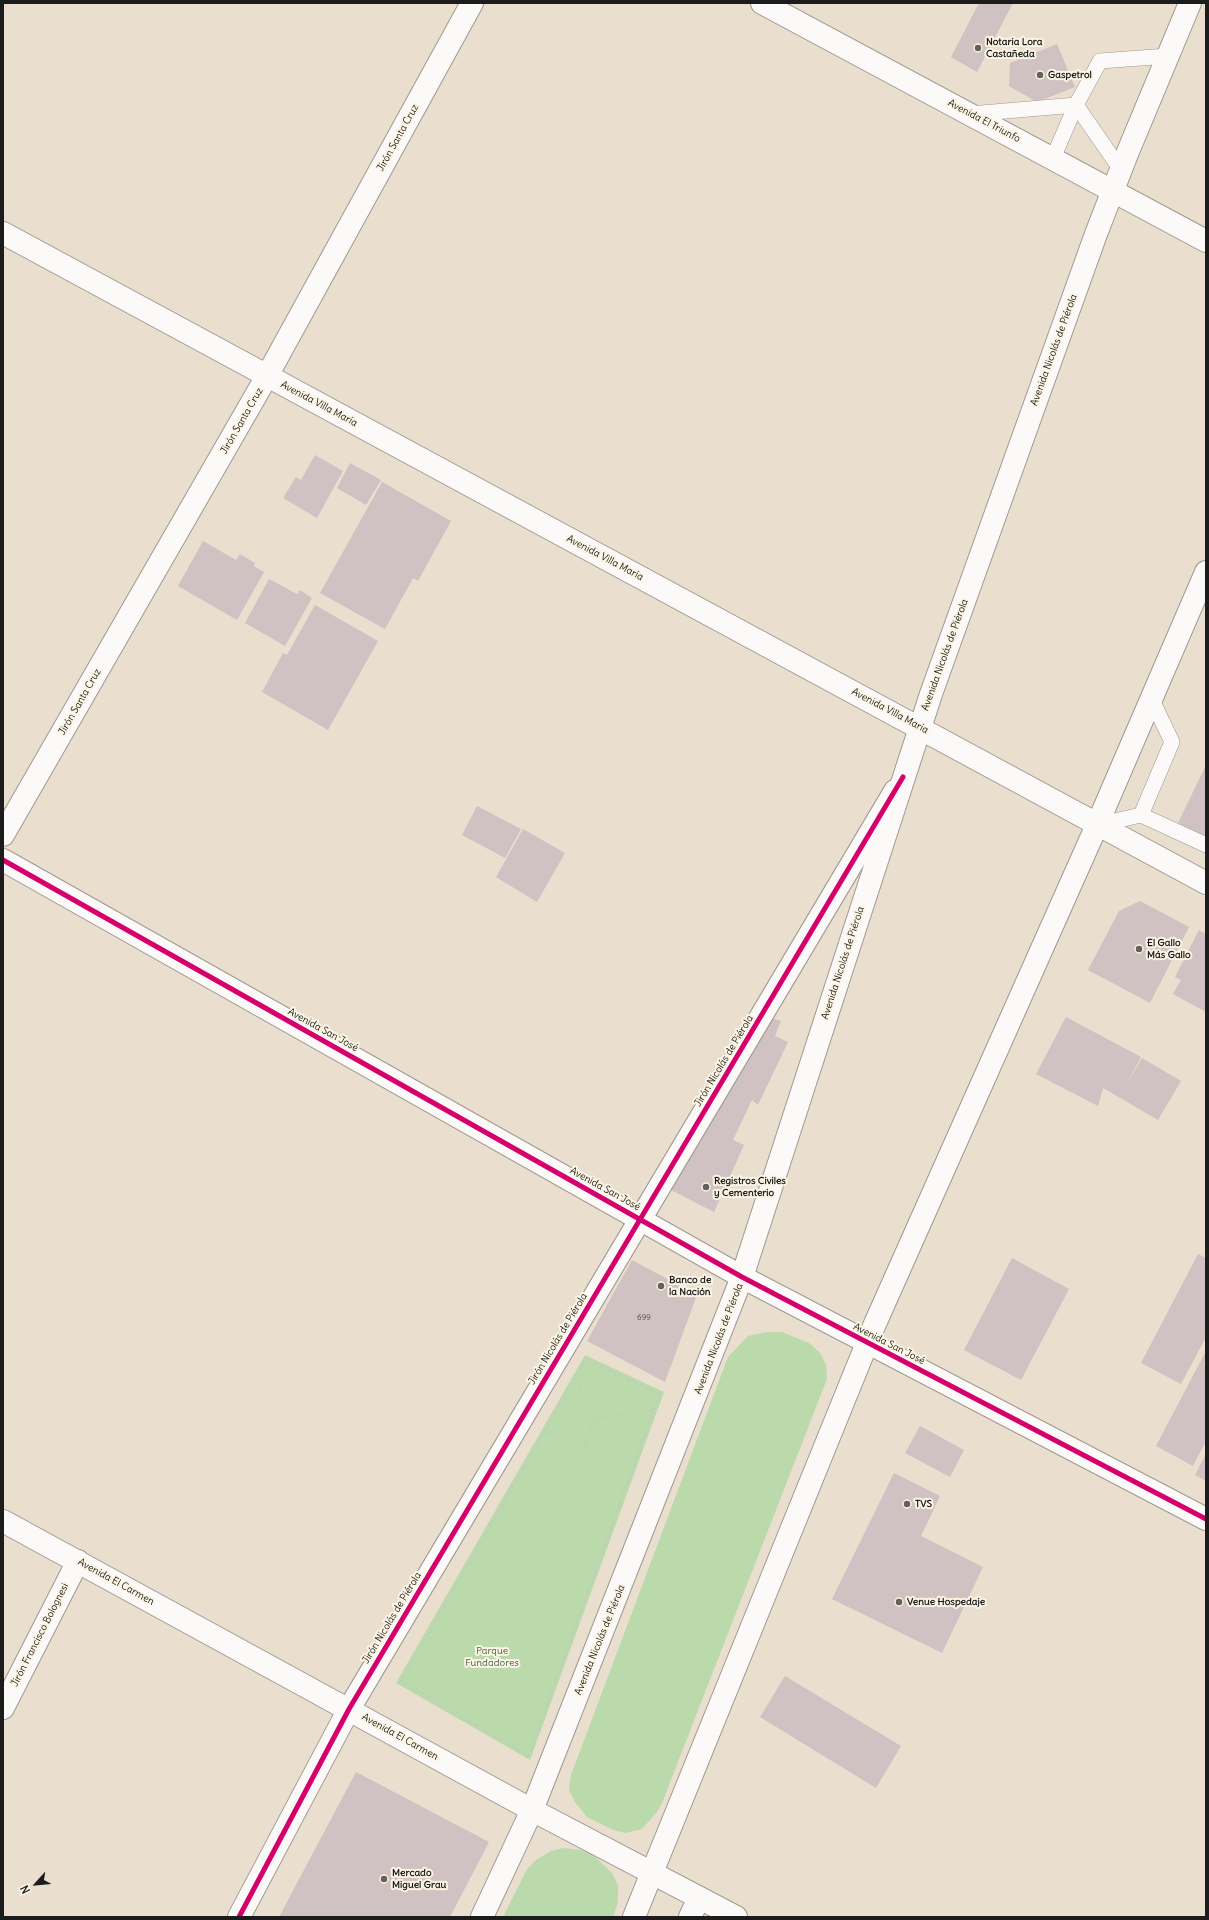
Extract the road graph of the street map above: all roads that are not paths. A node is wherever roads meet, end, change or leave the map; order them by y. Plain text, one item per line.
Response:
1 (472, 3) edge
2 (762, 3) edge
3 (1190, 3) edge
4 (1168, 56) junction
5 (1076, 105) junction
6 (970, 114) junction
7 (1053, 158) junction
8 (1117, 180) junction
9 (3, 233) edge
10 (1206, 241) edge
11 (268, 376) junction
12 (1206, 572) edge
13 (1151, 698) junction
14 (920, 727) junction
15 (903, 777) junction
16 (1141, 815) junction
17 (1097, 825) junction
18 (3, 836) edge
19 (1206, 845) edge
20 (3, 860) edge
21 (1206, 883) edge
22 (640, 1219) junction
23 (742, 1277) junction
24 (867, 1343) junction
25 (1206, 1519) edge
26 (3, 1521) edge
27 (78, 1561) junction
28 (3, 1708) edge
29 (349, 1709) junction
30 (532, 1810) junction
31 (652, 1873) junction
32 (695, 1907) edge
33 (239, 1917) edge
34 (482, 1917) edge
35 (634, 1917) edge
36 (736, 1917) edge

1 - 11 street, Jirón Santa Cruz
2 - 6 street, Avenida El Triunfo
3 - 4 street, Avenida Nicolás de Piérola
4 - 5 lane
4 - 8 street, Avenida Nicolás de Piérola
5 - 6 lane
5 - 7 lane
5 - 8 lane
6 - 7 street, Avenida El Triunfo
7 - 8 street, Avenida El Triunfo
8 - 10 street, Avenida El Triunfo
8 - 14 street, Avenida Nicolás de Piérola
9 - 11 street, Avenida Villa María
11 - 14 street, Avenida Villa María
11 - 18 street, Jirón Santa Cruz
12 - 13 street
13 - 16 lane
13 - 17 street
14 - 15 street, Avenida Nicolás de Piérola
14 - 17 street, Avenida Villa María
15 - 22 street, Jirón Nicolás de Piérola
15 - 23 street, Avenida Nicolás de Piérola
16 - 17 lane
16 - 19 lane
17 - 21 street, Avenida Villa María
17 - 24 street
20 - 22 street, Avenida San José
22 - 23 street, Avenida San José
22 - 29 street, Jirón Nicolás de Piérola
23 - 24 street, Avenida San José
23 - 30 street, Avenida Nicolás de Piérola
24 - 25 street, Avenida San José
24 - 31 street
26 - 27 street, Avenida El Carmen
27 - 28 street, Jirón Francisco Bolognesi
27 - 29 street, Avenida El Carmen
29 - 30 street, Avenida El Carmen
29 - 33 street, Jirón Nicolás de Piérola
30 - 31 street, Avenida El Carmen
30 - 34 street, Avenida Nicolás de Piérola
31 - 32 street, Avenida El Carmen
31 - 35 street
32 - 36 street, Avenida El Carmen

